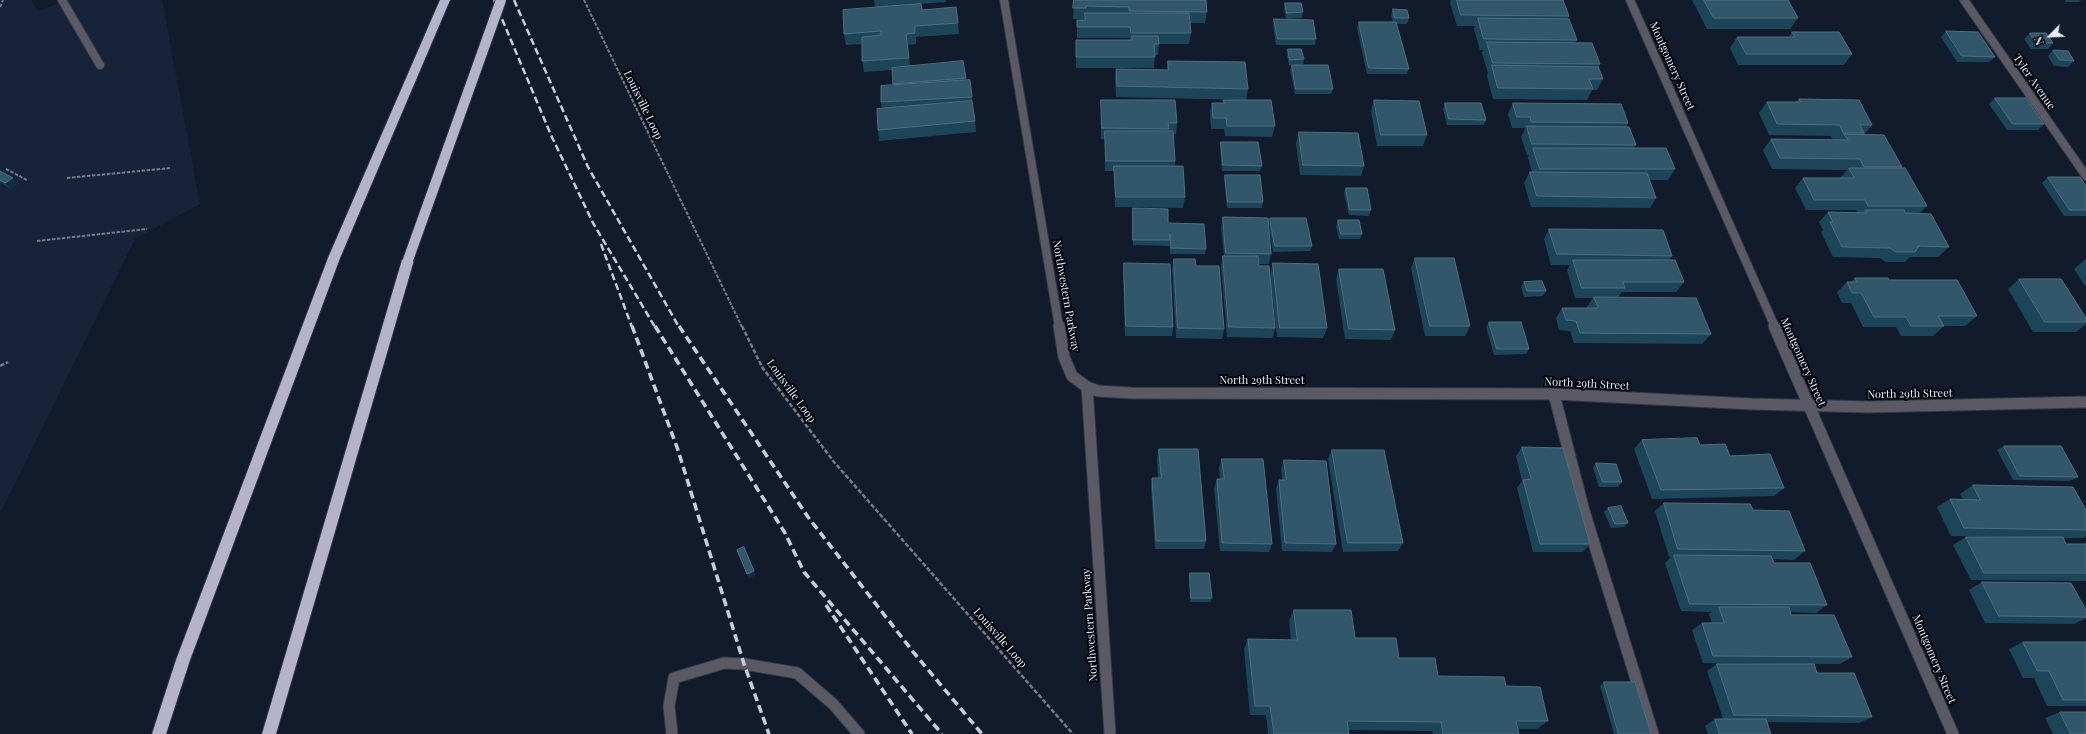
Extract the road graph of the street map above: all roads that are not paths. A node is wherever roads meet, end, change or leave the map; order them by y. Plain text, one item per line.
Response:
1 (62, 0) edge
2 (445, 0) edge
3 (501, 0) edge
4 (1004, 0) edge
5 (1630, 0) edge
6 (1964, 0) edge
7 (100, 65) dead end
8 (2086, 176) edge
9 (1087, 387) junction
10 (1554, 394) junction
11 (2086, 402) edge
12 (1809, 406) junction
13 (160, 734) edge
14 (269, 734) edge
15 (672, 734) edge
16 (859, 734) edge
17 (1110, 734) edge
18 (1653, 734) edge
19 (1953, 734) edge

1 - 7 street
2 - 13 highway
3 - 14 highway, bridge
4 - 9 street, Northwestern Parkway
5 - 12 street, Montgomery Street
6 - 8 street, Tyler Avenue
9 - 10 street, North 29th Street
9 - 17 street, Northwestern Parkway
10 - 12 street, North 29th Street
10 - 18 street
11 - 12 street, North 29th Street
12 - 19 street, Montgomery Street
15 - 16 street

